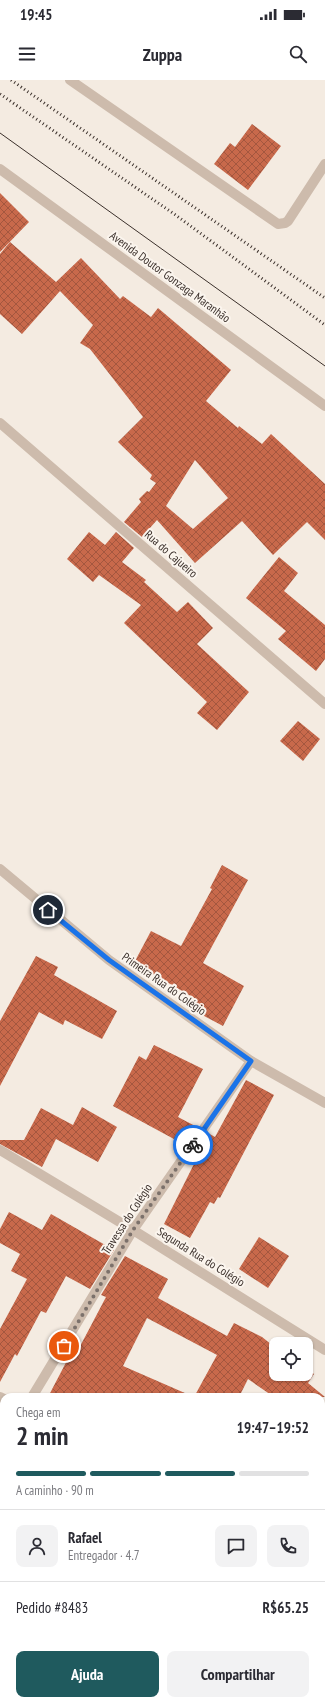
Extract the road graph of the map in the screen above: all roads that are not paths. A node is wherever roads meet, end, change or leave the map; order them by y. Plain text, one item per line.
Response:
1 (70, 80) edge
2 (325, 164) edge
3 (0, 170) edge
4 (325, 406) edge
5 (0, 423) edge
6 (325, 704) edge
7 (0, 869) edge
8 (251, 1061) junction
9 (325, 1103) edge
10 (0, 1150) edge
11 (133, 1230) junction
12 (325, 1350) edge
13 (34, 1393) edge

1 - 2 street
3 - 4 street, Avenida Doutor Gonzaga Maranhão
5 - 6 street, Rua do Cajueiro
7 - 8 street, Primeira Rua do Colégio
8 - 9 street, Primeira Rua do Colégio
8 - 11 street, Travessa do Colégio
10 - 11 street, Segunda Rua do Colégio
11 - 12 street, Segunda Rua do Colégio
11 - 13 street, Travessa do Colégio

